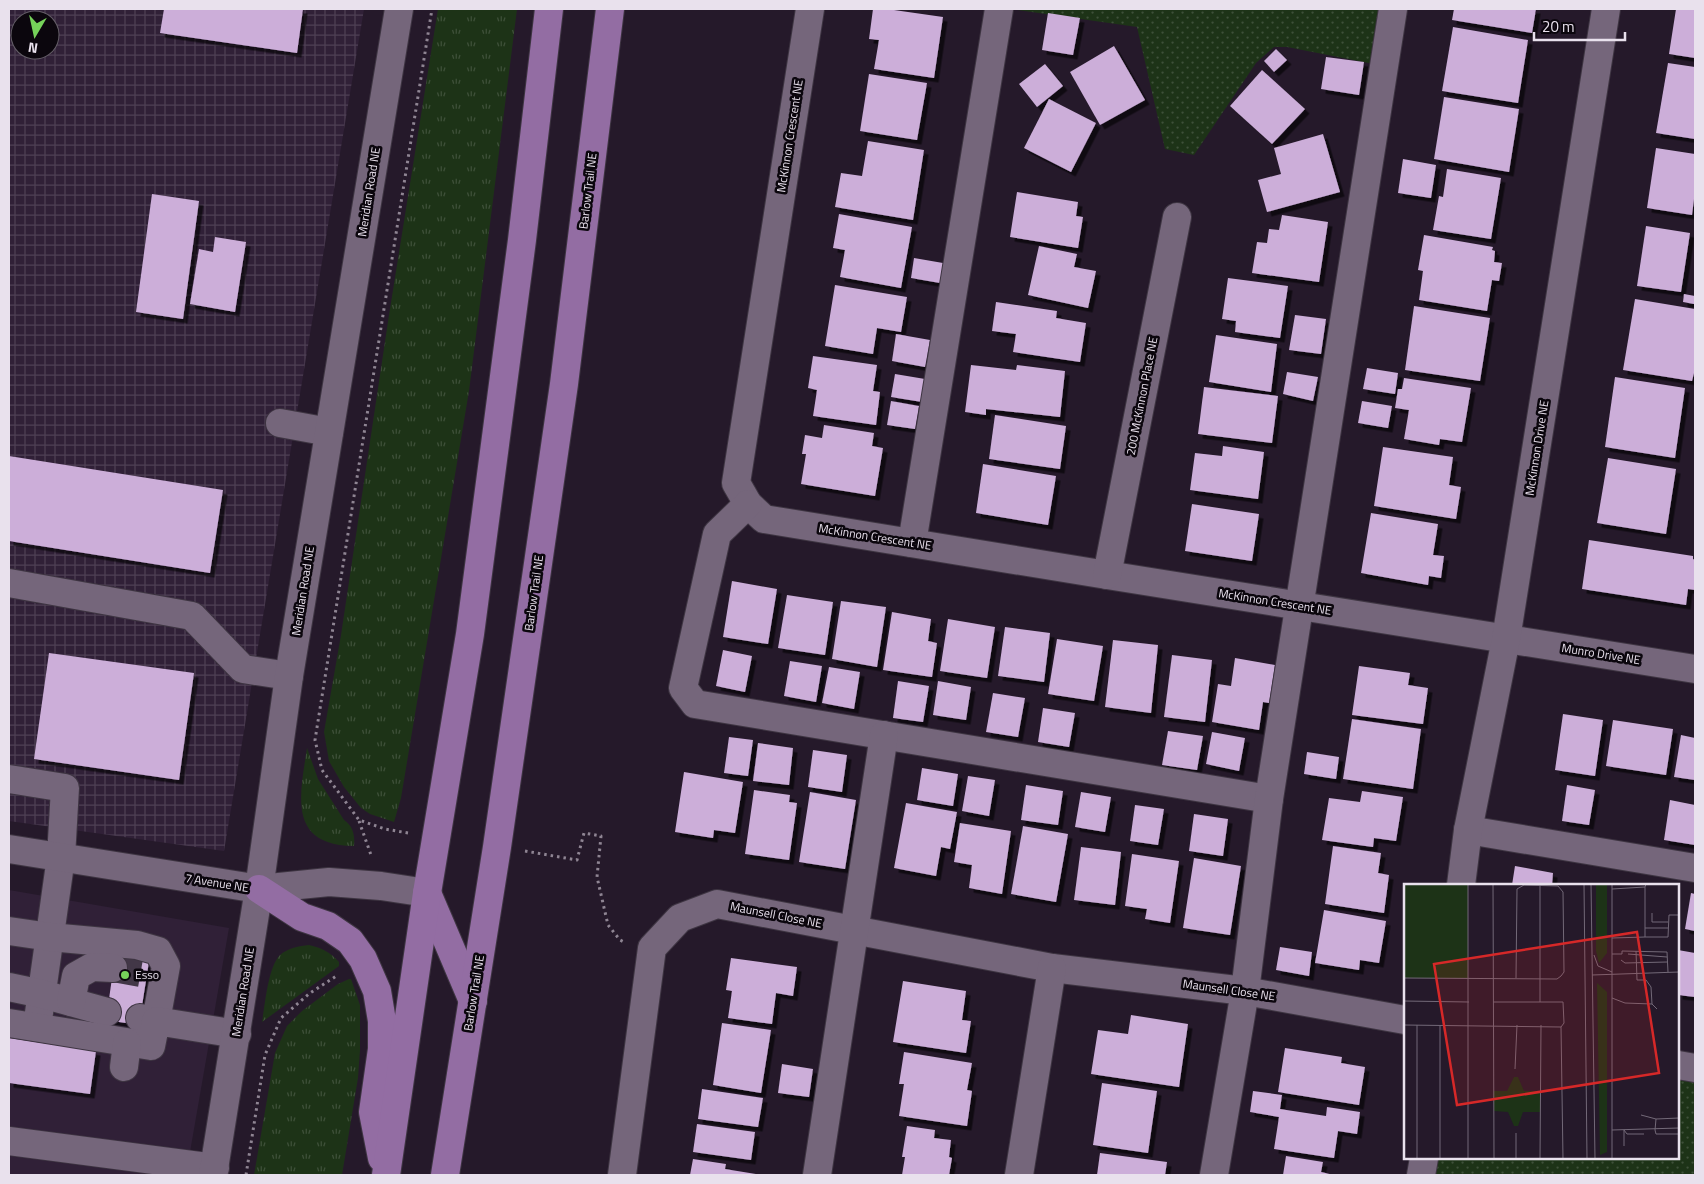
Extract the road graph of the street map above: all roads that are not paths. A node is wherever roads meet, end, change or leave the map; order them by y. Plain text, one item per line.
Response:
1 (399, 9) edge
2 (549, 9) edge
3 (610, 9) edge
4 (810, 9) edge
5 (999, 9) edge
6 (1393, 9) edge
7 (1606, 9) edge
8 (1176, 217) dead end
9 (280, 424) dead end
10 (329, 432) junction
11 (748, 504) junction
12 (912, 543) junction
13 (1106, 575) junction
14 (9, 583) edge
15 (1299, 606) junction
16 (1506, 639) junction
17 (1695, 669) edge
18 (289, 676) junction
19 (884, 735) junction
20 (9, 779) edge
21 (1269, 799) junction
22 (1468, 830) junction
23 (9, 849) edge
24 (61, 857) junction
25 (1695, 868) edge
26 (1461, 884) edge
27 (259, 889) junction
28 (427, 893) junction
29 (855, 930) junction
30 (9, 931) edge
31 (50, 937) junction
32 (113, 968) tunnel mouth
33 (1052, 968) junction
34 (9, 987) edge
35 (1245, 991) junction
36 (42, 994) junction
37 (473, 1001) junction
38 (71, 1002) junction
39 (107, 1012) dead end
40 (148, 1019) junction
41 (1404, 1020) edge
42 (9, 1023) edge
43 (36, 1027) junction
44 (237, 1034) junction
45 (1679, 1065) edge
46 (1695, 1068) edge
47 (9, 1141) edge
48 (1424, 1159) edge
49 (214, 1172) edge
50 (386, 1175) edge
51 (445, 1175) edge
52 (622, 1175) edge
53 (817, 1175) edge
54 (1019, 1175) edge
55 (1214, 1175) edge
56 (1421, 1175) edge

1 - 10 street, Meridian Road NE
2 - 28 main road
3 - 37 main road, Barlow Trail NE
4 - 11 street, McKinnon Crescent NE
5 - 12 street
6 - 15 street
7 - 16 street, McKinnon Drive NE
8 - 13 street, 200 McKinnon Place NE
9 - 10 street
10 - 18 street, Meridian Road NE
11 - 12 street, McKinnon Crescent NE
11 - 19 street
12 - 13 street, McKinnon Crescent NE
13 - 15 street, McKinnon Crescent NE
14 - 18 street
15 - 16 street, McKinnon Crescent NE
15 - 21 street
16 - 17 street, Munro Drive NE
16 - 22 street, McKinnon Drive NE
18 - 27 street, Meridian Road NE
19 - 21 street
19 - 29 street
20 - 24 street
21 - 35 street
22 - 25 street
22 - 26 street, McKinnon Drive NE
23 - 24 street, 7 Avenue NE
24 - 27 street, 7 Avenue NE
24 - 31 street
27 - 28 street, 7 Avenue NE
27 - 44 street, Meridian Road NE
27 - 50 main road
28 - 37 main road
28 - 50 main road
29 - 33 street, Maunsell Close NE
29 - 52 street, Maunsell Close NE
29 - 53 street
30 - 31 street
31 - 36 street
31 - 40 street
32 - 38 street
33 - 35 street, Maunsell Close NE
33 - 54 street
34 - 36 street
35 - 41 street, Maunsell Close NE
35 - 55 street
36 - 38 street
36 - 43 street
37 - 51 main road, Barlow Trail NE
38 - 39 street
40 - 43 street
40 - 44 street
42 - 43 street
44 - 49 street, Meridian Road NE
45 - 46 street
47 - 49 street
48 - 56 street

